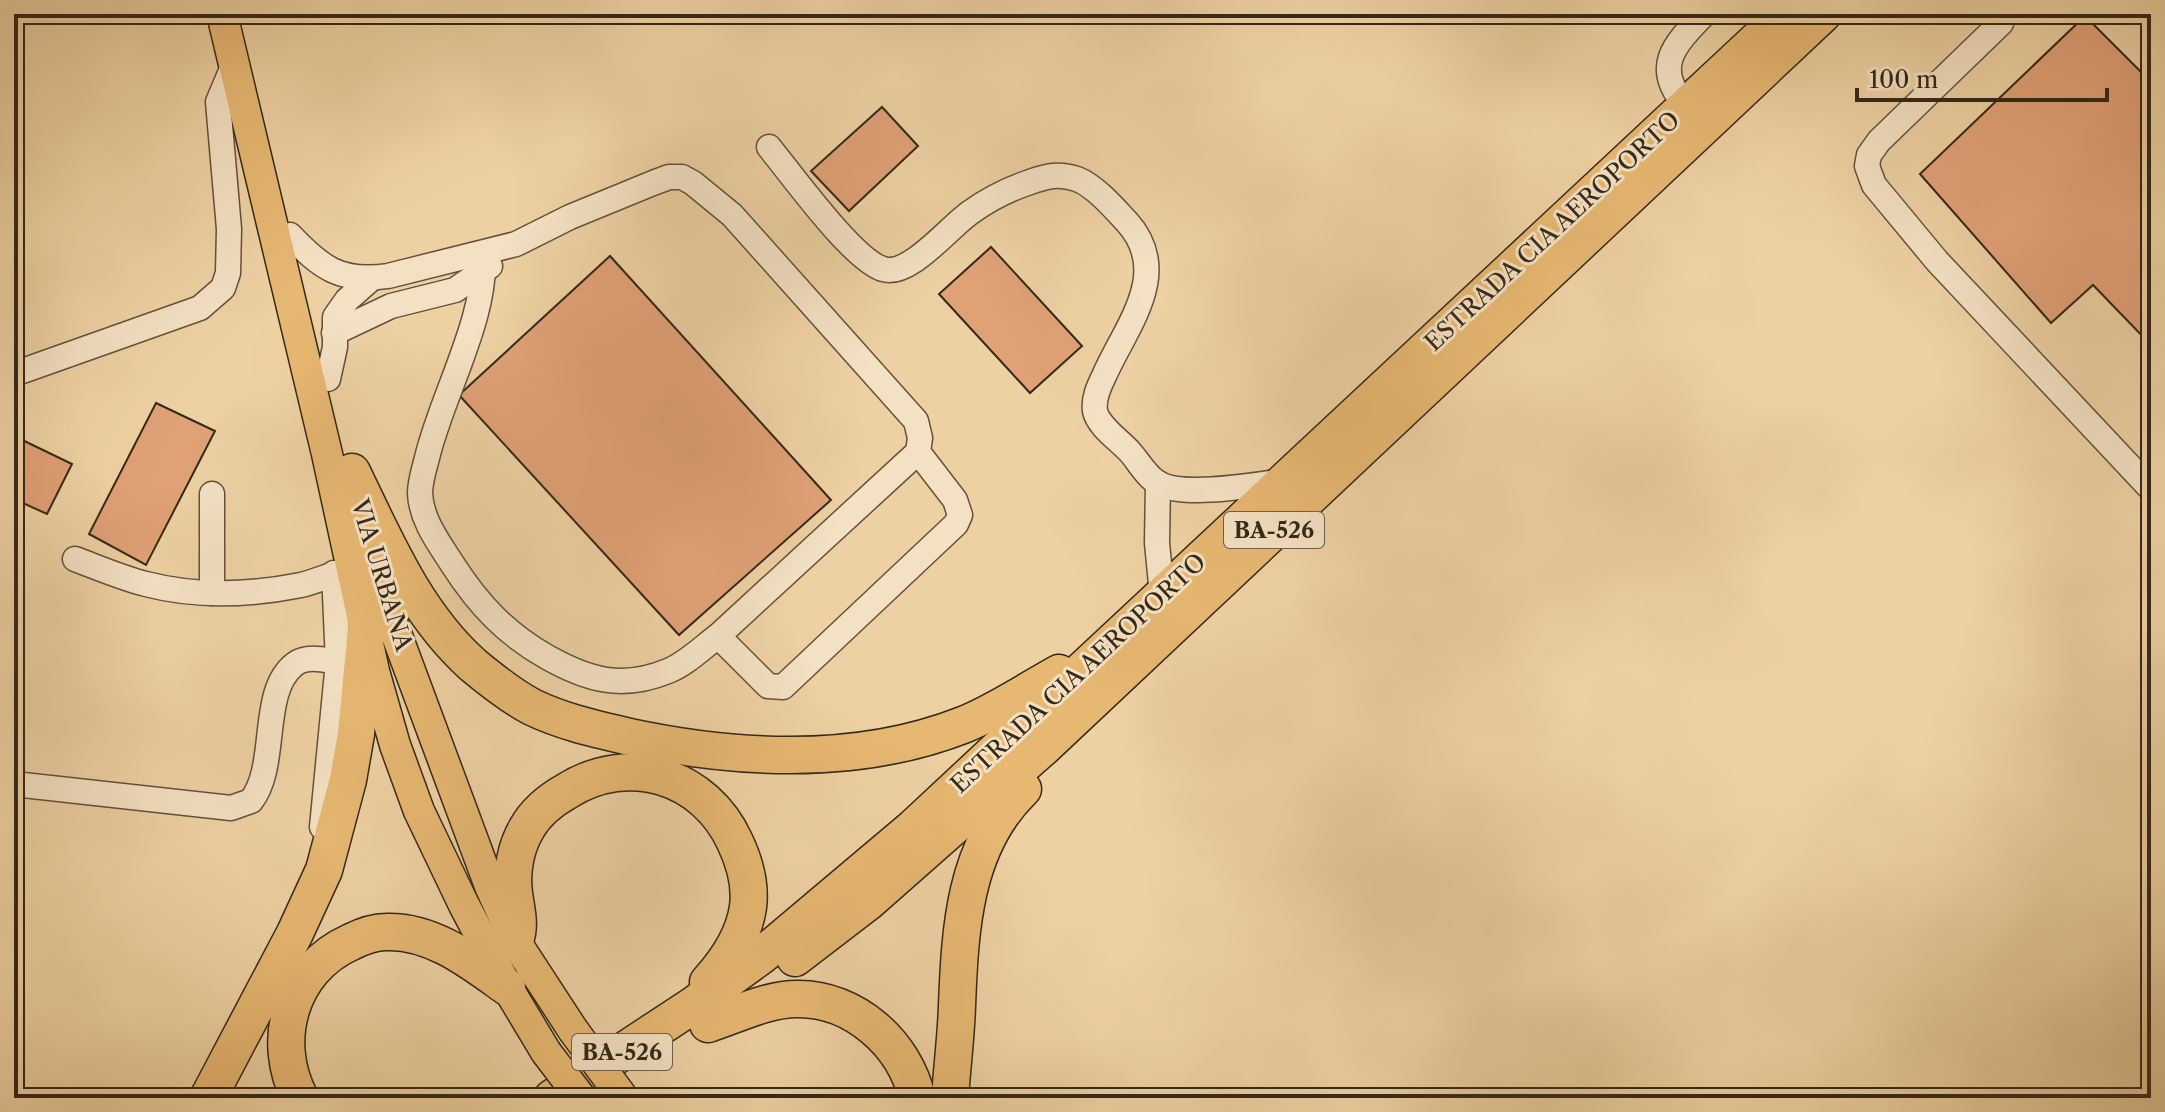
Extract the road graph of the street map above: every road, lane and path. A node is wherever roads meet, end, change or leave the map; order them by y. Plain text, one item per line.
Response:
1 (222, 14) edge
2 (238, 14) edge
3 (1704, 14) edge
4 (1785, 14) edge
5 (1823, 14) edge
6 (2001, 23) dead end
7 (234, 64) junction
8 (1686, 106) junction
9 (769, 147) dead end
10 (290, 235) junction
11 (483, 262) junction
12 (372, 278) junction
13 (334, 333) junction
14 (14, 374) edge
15 (328, 379) junction
16 (1391, 420) junction
17 (918, 452) junction
18 (352, 472) junction
19 (1283, 481) junction
20 (1158, 483) junction
21 (2151, 489) edge
22 (212, 494) dead end
23 (75, 559) dead end
24 (343, 571) junction
25 (212, 593) junction
26 (1162, 594) junction
27 (366, 629) junction
28 (718, 636) junction
29 (1106, 647) junction
30 (338, 662) junction
31 (14, 784) edge
32 (324, 870) junction
33 (515, 941) junction
34 (507, 987) junction
35 (700, 1015) junction
36 (208, 1098) edge
37 (300, 1098) edge
38 (552, 1098) edge
39 (581, 1098) edge
40 (598, 1098) edge
41 (623, 1098) edge
42 (917, 1098) edge
43 (950, 1098) edge

1 - 7 main road, VIA URBANA
2 - 10 main road, VIA URBANA
3 - 8 lane
4 - 8 highway, ESTRADA CIA AEROPORTO / BA-526
5 - 16 highway, ESTRADA CIA AEROPORTO / BA-526
6 - 21 lane
7 - 14 lane
7 - 24 main road, VIA URBANA
8 - 19 highway, ESTRADA CIA AEROPORTO / BA-526
9 - 20 lane
10 - 12 lane
10 - 15 main road, VIA URBANA
11 - 12 lane
11 - 13 lane
11 - 17 lane
11 - 28 lane
12 - 13 lane
13 - 15 lane
15 - 18 main road, VIA URBANA
16 - 35 highway, ESTRADA CIA AEROPORTO / BA-526
16 - 43 highway
17 - 28 lane
17 - 28 lane
18 - 29 highway
18 - 33 main road, VIA URBANA
19 - 20 lane
19 - 26 highway, ESTRADA CIA AEROPORTO / BA-526
20 - 26 lane
22 - 25 lane
23 - 25 lane
24 - 25 lane
24 - 27 main road, VIA URBANA
24 - 30 lane
26 - 29 highway, ESTRADA CIA AEROPORTO / BA-526
27 - 32 highway
27 - 34 main road, VIA URBANA
29 - 35 highway, ESTRADA CIA AEROPORTO / BA-526
30 - 31 lane
30 - 32 lane
32 - 36 highway
33 - 35 highway
33 - 41 main road, VIA URBANA, bridge
34 - 37 highway
34 - 39 main road, VIA URBANA, bridge
35 - 38 highway, ESTRADA CIA AEROPORTO / BA-526
35 - 40 highway, ESTRADA CIA AEROPORTO / BA-526
35 - 42 highway

